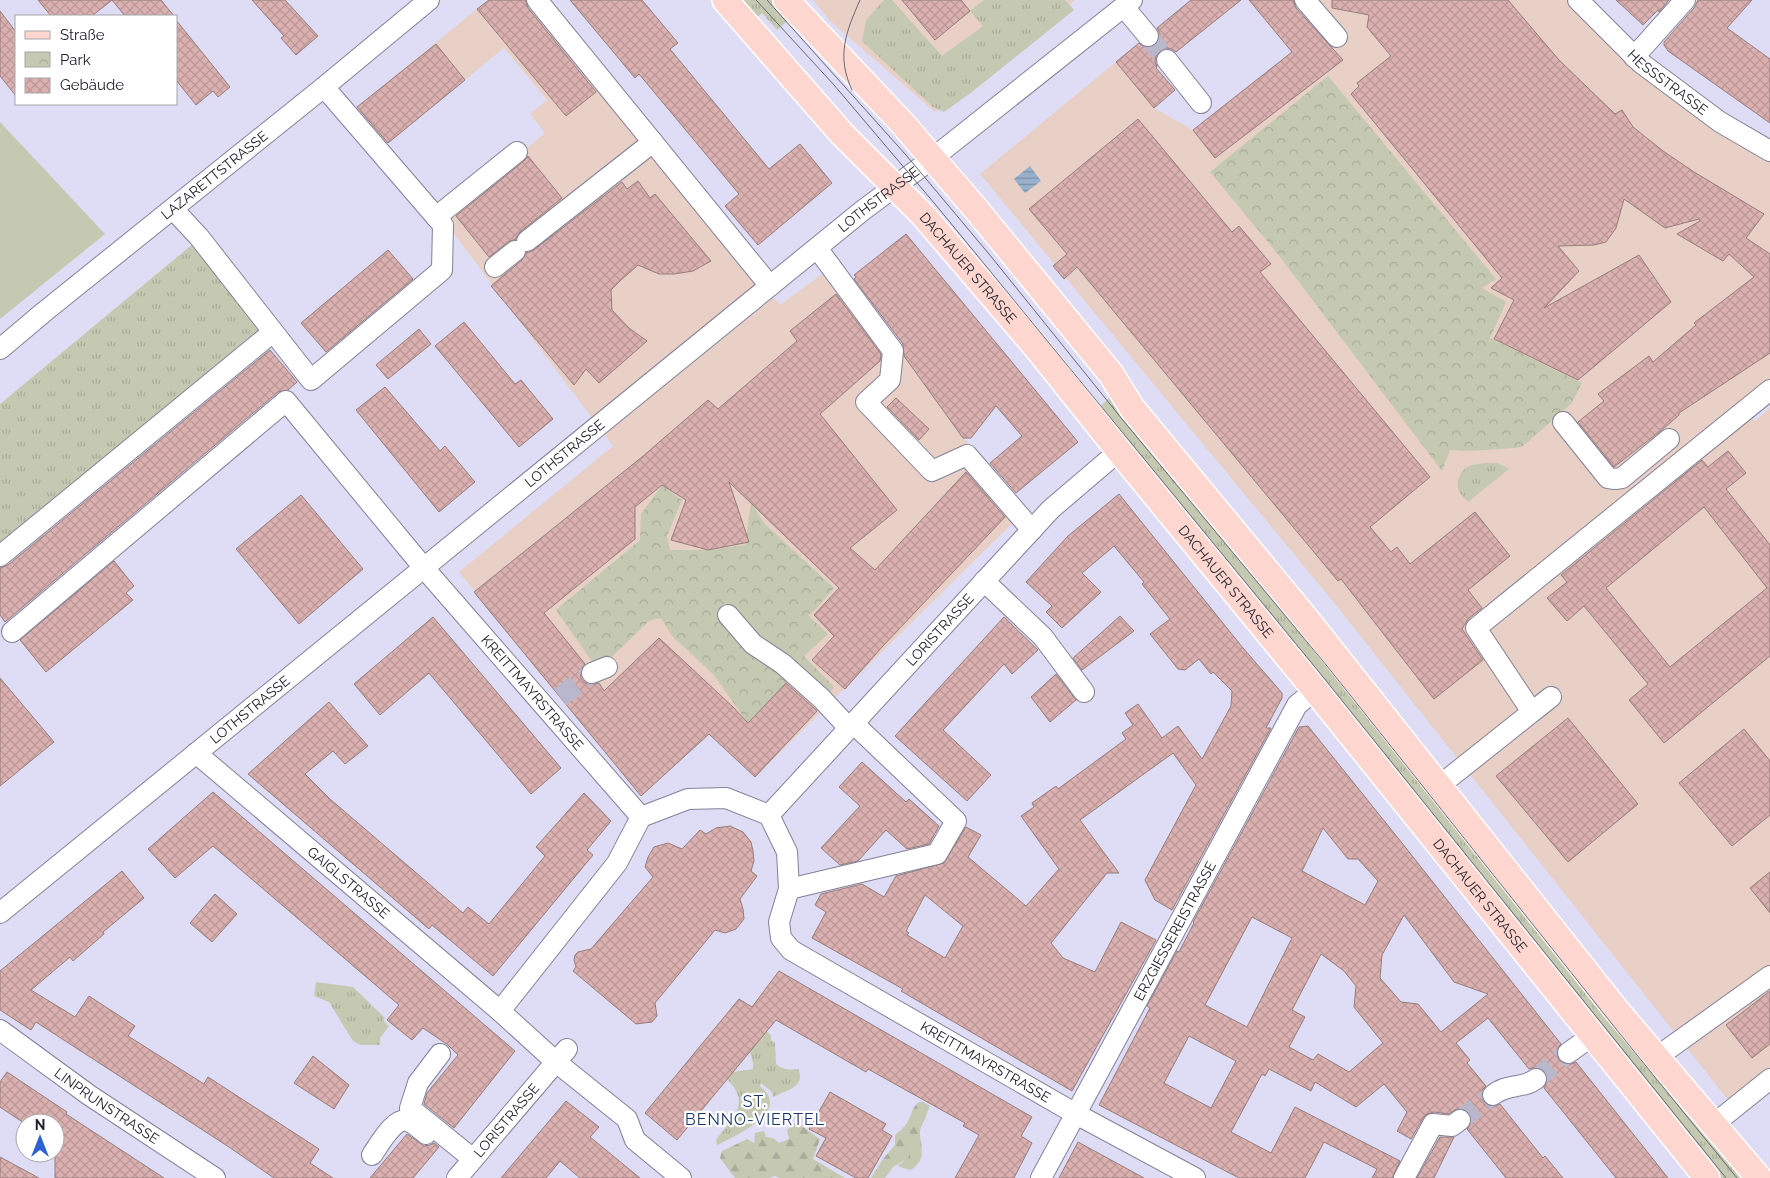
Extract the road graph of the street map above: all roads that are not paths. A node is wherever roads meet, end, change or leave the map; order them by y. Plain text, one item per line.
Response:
1 (537, 0) edge
2 (725, 0) edge
3 (786, 0) edge
4 (1305, 0) edge
5 (1578, 0) edge
6 (1685, 0) edge
7 (420, 3) edge
8 (1128, 3) edge
9 (1148, 36) tunnel mouth
10 (1337, 37) dead end
11 (1634, 56) junction
12 (1167, 60) tunnel mouth
13 (324, 88) junction
14 (1201, 103) dead end
15 (653, 142) junction
16 (1770, 150) edge
17 (517, 152) dead end
18 (932, 158) junction
19 (894, 186) junction
20 (173, 209) junction
21 (436, 217) junction
22 (817, 248) junction
23 (495, 267) dead end
24 (770, 286) junction
25 (273, 332) junction
26 (0, 349) edge
27 (311, 380) junction
28 (1770, 390) edge
29 (286, 401) junction
30 (1563, 422) dead end
31 (1668, 439) dead end
32 (1119, 451) junction
33 (1032, 530) junction
34 (0, 556) edge
35 (424, 568) junction
36 (984, 581) junction
37 (728, 615) dead end
38 (12, 632) dead end
39 (1315, 690) junction
40 (1084, 692) dead end
41 (1551, 697) dead end
42 (1532, 712) junction
43 (855, 722) junction
44 (196, 753) junction
45 (1439, 786) junction
46 (954, 800) dead end
47 (768, 815) junction
48 (641, 817) junction
49 (789, 889) junction
50 (0, 913) edge
51 (1770, 976) edge
52 (500, 1011) junction
53 (0, 1030) edge
54 (1592, 1036) junction
55 (1568, 1053) tunnel mouth
56 (440, 1054) dead end
57 (561, 1055) junction
58 (1657, 1057) junction
59 (1770, 1078) edge
60 (1536, 1079) tunnel mouth
61 (1493, 1095) tunnel mouth
62 (1076, 1114) junction
63 (1460, 1120) tunnel mouth
64 (1714, 1124) junction
65 (372, 1155) dead end
66 (465, 1168) edge
67 (215, 1178) edge
68 (681, 1178) edge
69 (1041, 1178) edge
70 (1195, 1178) edge
71 (1404, 1178) edge
72 (1707, 1178) edge
73 (1759, 1178) edge

1 - 15 street
2 - 19 main road, DACHAUER STRASSE
3 - 18 main road
4 - 10 street
5 - 11 street, HESSSTRASSE
6 - 11 street
7 - 13 street, LAZARETTSTRASSE
8 - 9 street
8 - 18 street, LOTHSTRASSE
11 - 16 street, HESSSTRASSE
12 - 14 street
13 - 20 street, LAZARETTSTRASSE
13 - 21 street
15 - 23 street
15 - 24 street
17 - 21 street
18 - 19 street, LOTHSTRASSE
18 - 45 main road
19 - 22 street, LOTHSTRASSE
19 - 32 main road, DACHAUER STRASSE
20 - 25 street
20 - 26 street, LAZARETTSTRASSE
21 - 27 street
22 - 24 street, LOTHSTRASSE
22 - 33 street
24 - 35 street, LOTHSTRASSE
25 - 27 street
25 - 34 street
27 - 29 street
28 - 42 street
29 - 35 street, KREITTMAYRSTRASSE
29 - 38 street
30 - 31 street
32 - 33 street, LORISTRASSE
32 - 39 main road, DACHAUER STRASSE
33 - 36 street, LORISTRASSE
35 - 44 street, LOTHSTRASSE
35 - 48 street, KREITTMAYRSTRASSE
36 - 40 street
36 - 43 street, LORISTRASSE
37 - 43 street
39 - 54 main road, DACHAUER STRASSE
39 - 62 street, ERZGIESSEREISTRASSE
41 - 42 street
42 - 45 street
43 - 46 street
43 - 47 street, LORISTRASSE
43 - 49 street
44 - 50 street, LOTHSTRASSE
44 - 52 street, GAIGLSTRASSE
45 - 58 main road
47 - 48 street
47 - 49 street
48 - 52 street
49 - 62 street, KREITTMAYRSTRASSE
51 - 58 street
52 - 57 street, GAIGLSTRASSE
53 - 67 street, LINPRUNSTRASSE
54 - 55 street
54 - 72 main road, DACHAUER STRASSE
56 - 66 street
57 - 66 street, LORISTRASSE
57 - 68 street, GAIGLSTRASSE
58 - 64 main road
59 - 64 street
60 - 61 street
62 - 69 street, ERZGIESSEREISTRASSE
62 - 70 street, KREITTMAYRSTRASSE
63 - 71 street
64 - 73 main road
65 - 66 street

